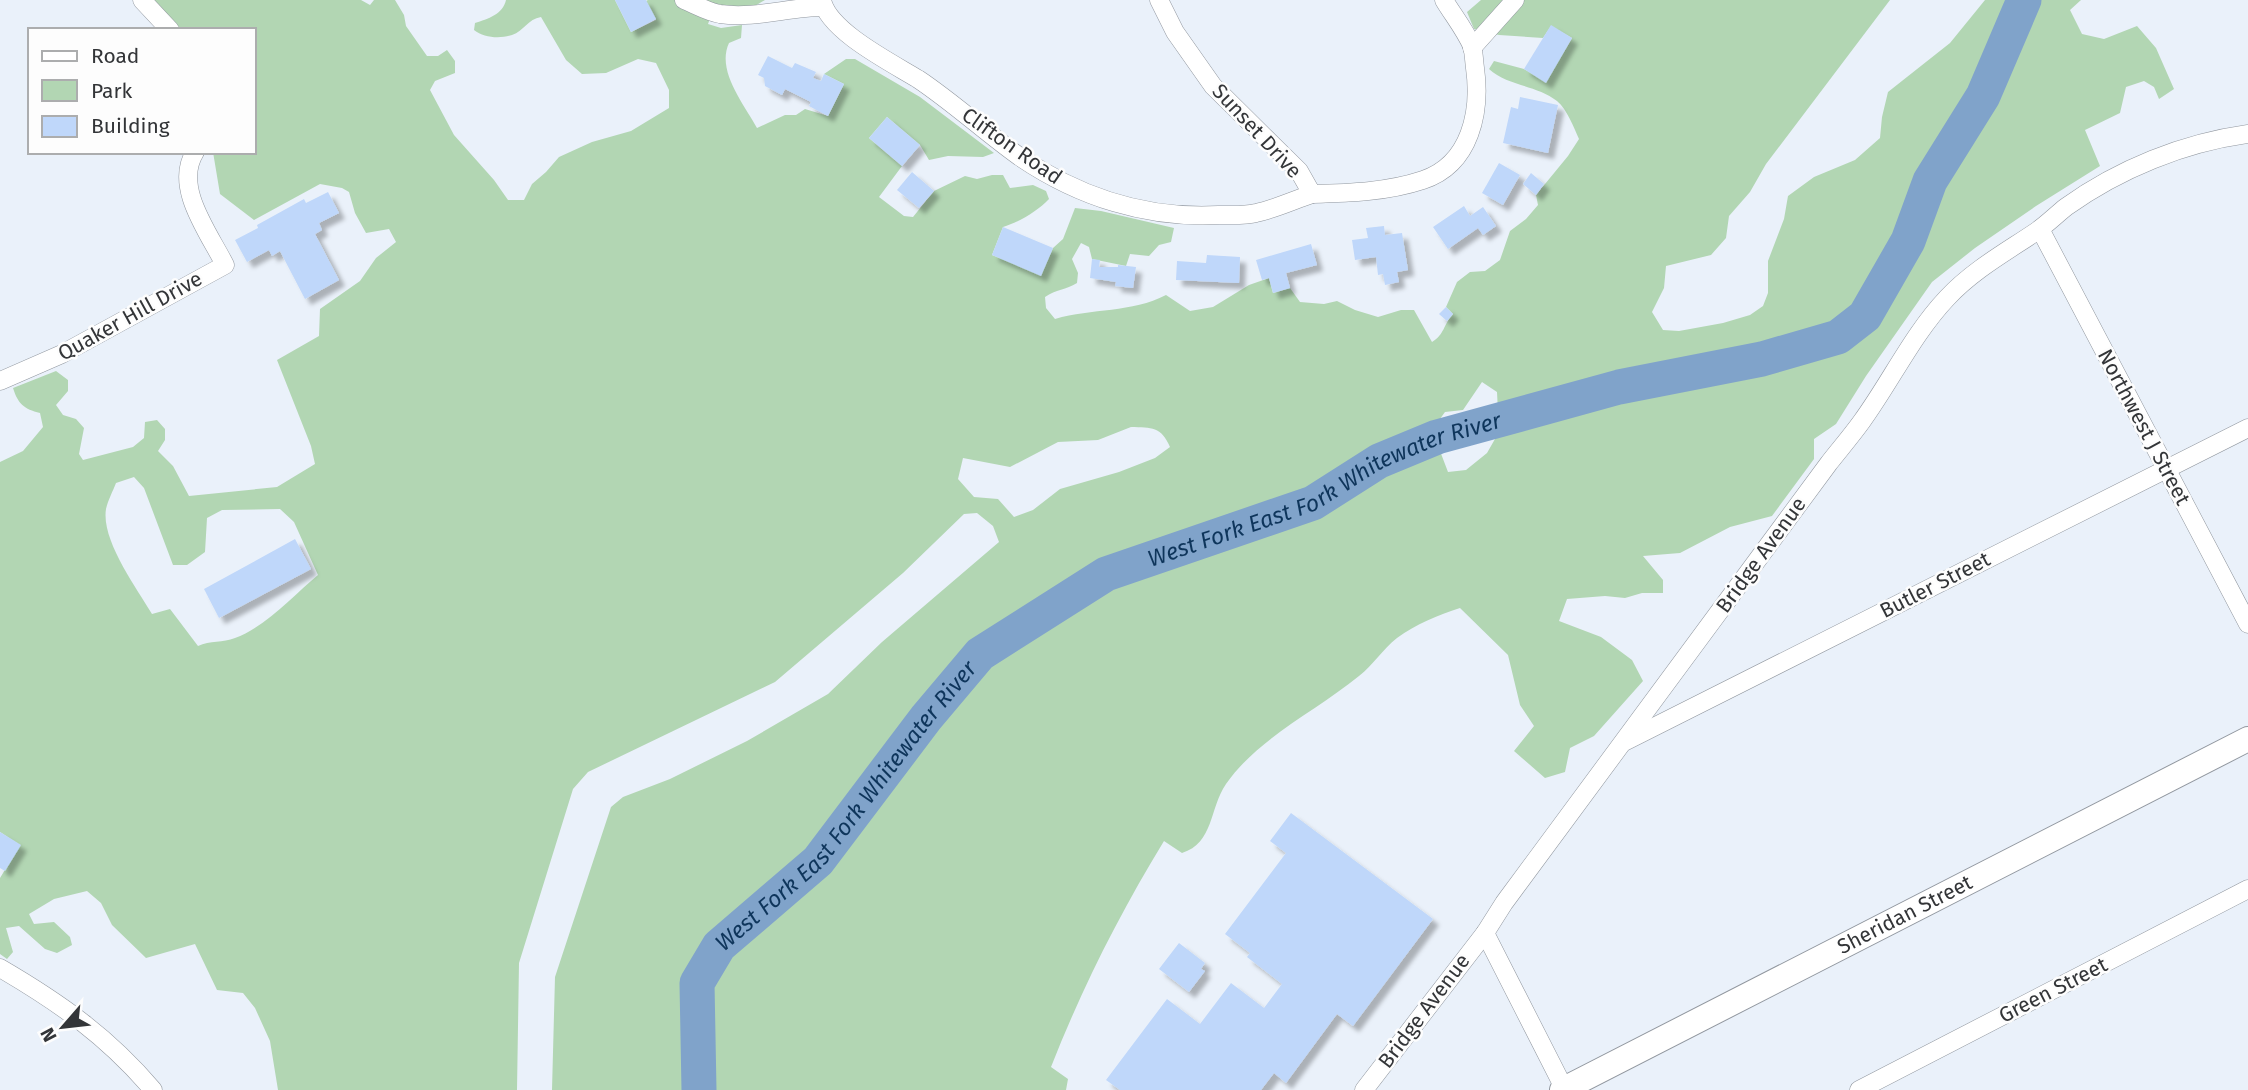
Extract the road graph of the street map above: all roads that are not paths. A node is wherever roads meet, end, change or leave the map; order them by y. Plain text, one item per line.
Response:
1 (142, 0) edge
2 (684, 0) edge
3 (1160, 0) edge
4 (1444, 0) edge
5 (1515, 0) edge
6 (822, 4) edge
7 (168, 28) edge
8 (1472, 48) junction
9 (2248, 134) edge
10 (194, 154) edge
11 (1312, 194) junction
12 (2039, 229) junction
13 (0, 381) edge
14 (2248, 428) edge
15 (2167, 470) junction
16 (2248, 624) edge
17 (2248, 739) edge
18 (1623, 743) junction
19 (2248, 889) edge
20 (1485, 933) junction
21 (0, 968) edge
22 (1564, 1089) edge
23 (153, 1090) edge
24 (1364, 1090) edge
25 (1859, 1090) edge

1 - 7 street
2 - 6 street
3 - 11 street, Sunset Drive
4 - 8 street
5 - 8 street
6 - 11 street, Clifton Road
8 - 11 street, Sunset Drive
9 - 12 street, Bridge Avenue
10 - 13 street, Quaker Hill Drive
12 - 15 street, Northwest J Street
12 - 18 street, Bridge Avenue
14 - 15 street, Butler Street
15 - 16 street, Northwest J Street
15 - 18 street, Butler Street
17 - 22 street, Sheridan Street
18 - 20 street, Bridge Avenue
19 - 25 street, Green Street
20 - 22 street
20 - 24 street, Bridge Avenue
21 - 23 street

